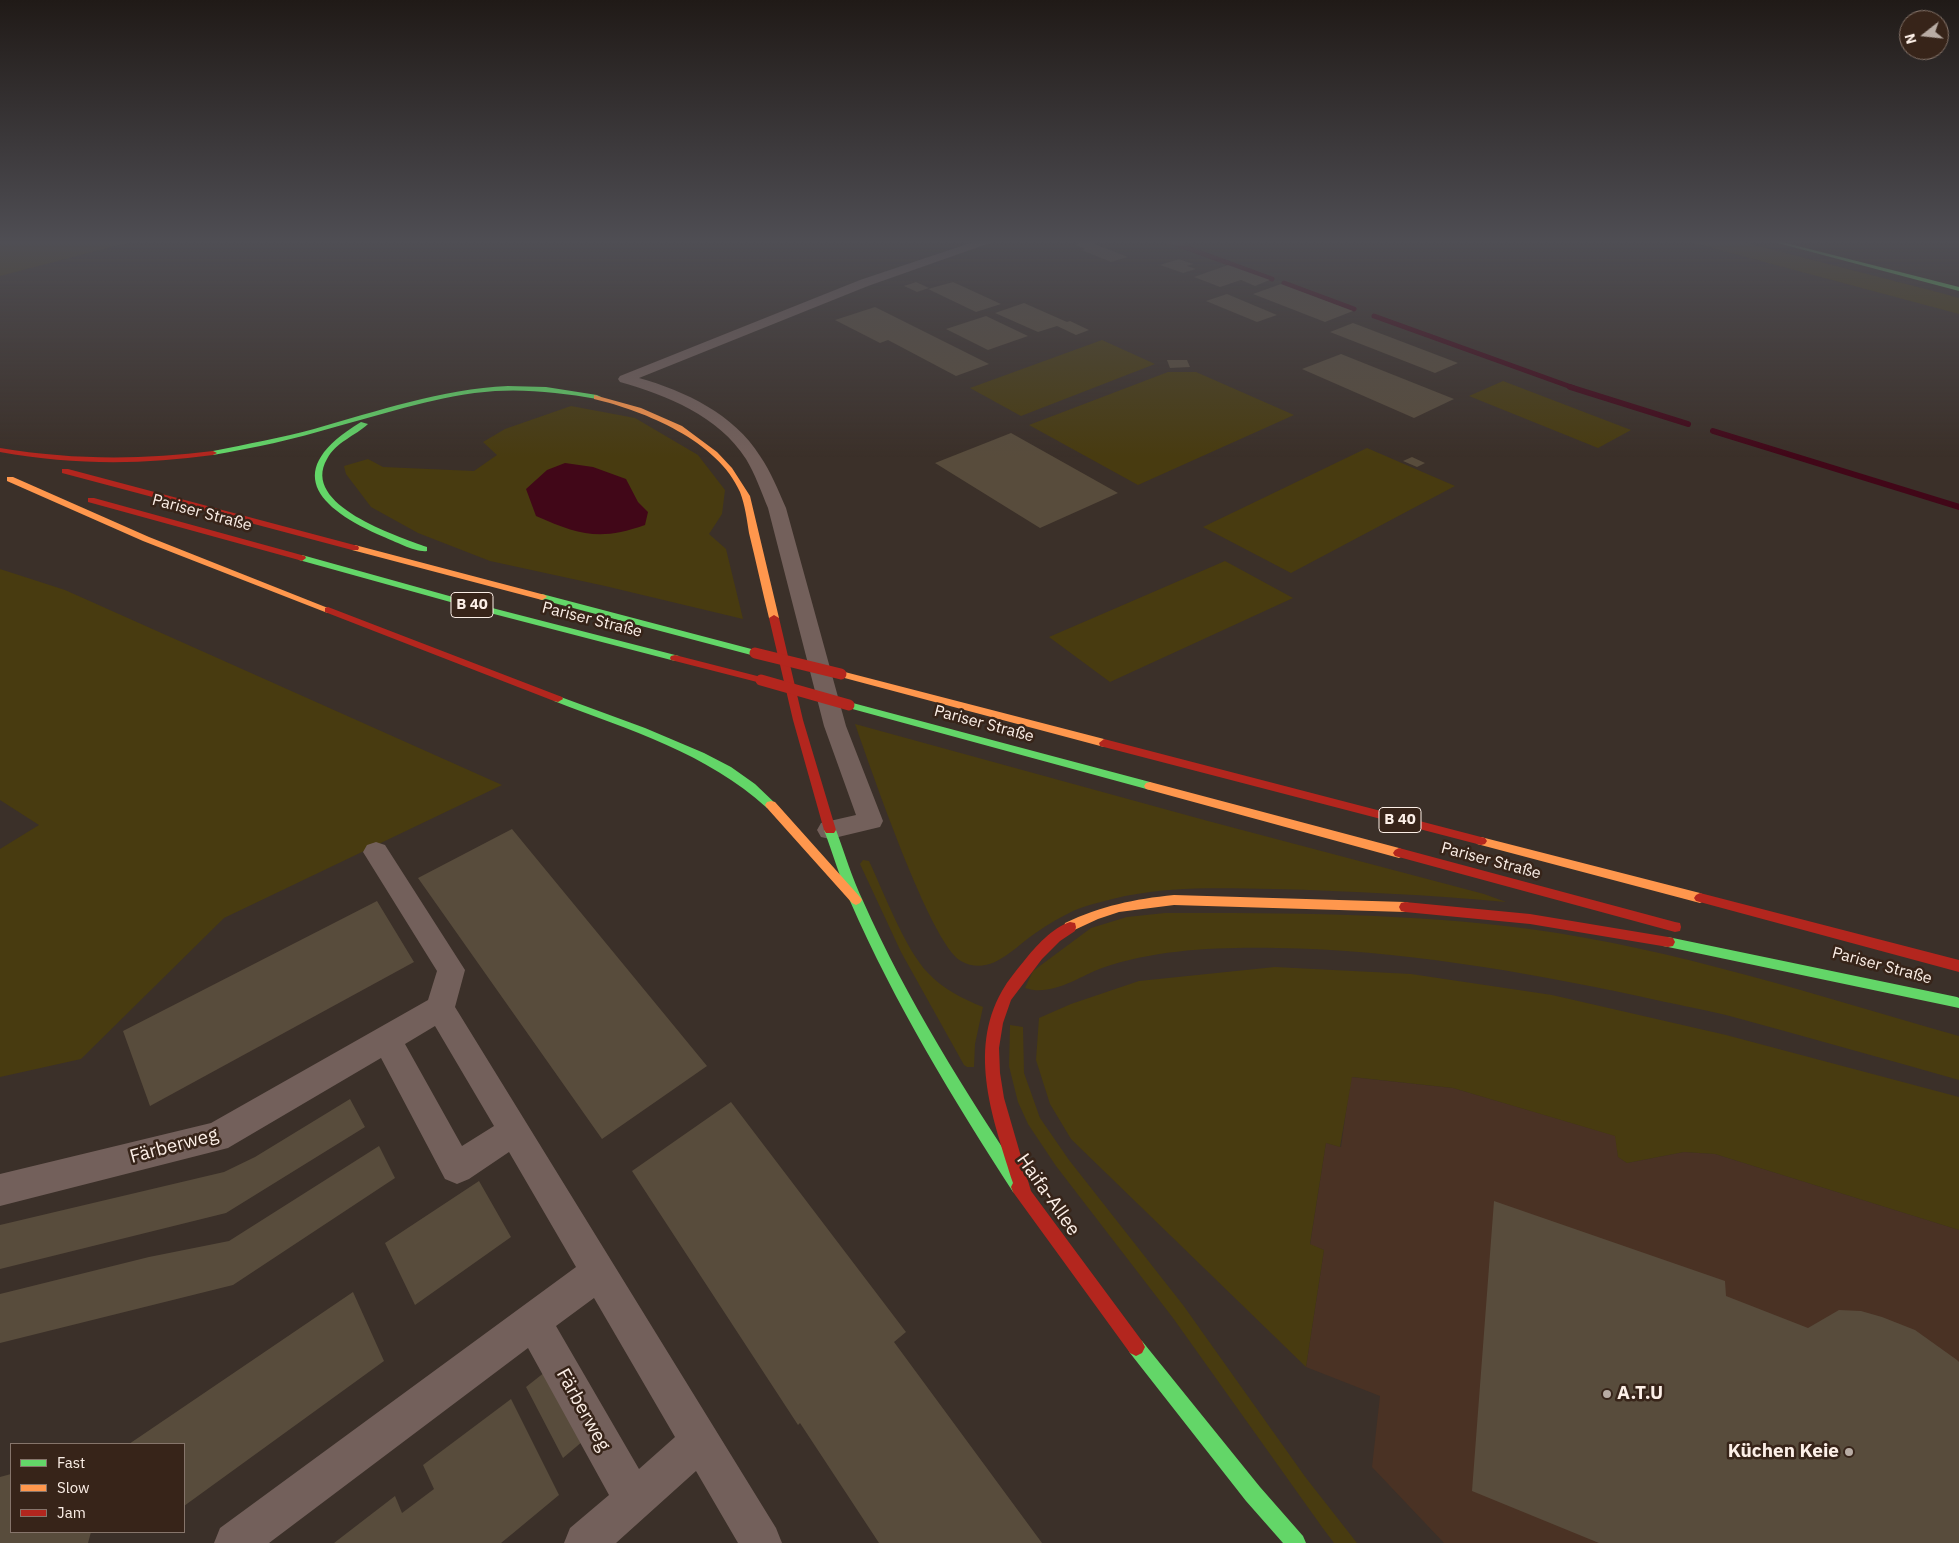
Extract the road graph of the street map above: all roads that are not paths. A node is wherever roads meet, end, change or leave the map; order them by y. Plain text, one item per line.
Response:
1 (791, 313) edge
2 (380, 414) junction
3 (0, 450) edge
4 (0, 454) edge
5 (5, 477) edge
6 (434, 553) dead end
7 (481, 569) dead end
8 (568, 602) junction
9 (830, 830) junction
10 (376, 852) dead end
11 (856, 900) junction
12 (1687, 930) dead end
13 (1755, 948) dead end
14 (1959, 966) edge
15 (1958, 1003) edge
16 (440, 1008) junction
17 (386, 1039) junction
18 (514, 1131) junction
19 (0, 1190) edge
20 (1025, 1196) junction
21 (599, 1272) junction
22 (533, 1321) junction
23 (700, 1441) junction
24 (634, 1500) junction
25 (235, 1543) edge
26 (585, 1543) edge
27 (761, 1543) edge
28 (1296, 1543) edge

1 - 9 street
2 - 3 main road, Haifa-Allee
2 - 6 main road
2 - 9 main road, Haifa-Allee
4 - 8 main road, Pariser Straße / B 40
5 - 11 main road
5 - 12 main road, Pariser Straße / B 40, bridge
7 - 8 main road
8 - 14 main road, Pariser Straße / B 40, bridge
9 - 11 main road, Haifa-Allee
10 - 16 street
11 - 20 main road, Haifa-Allee
13 - 15 main road, Pariser Straße
15 - 20 main road
16 - 17 street, Färberweg
16 - 18 street
17 - 18 street
17 - 19 street, Färberweg
18 - 21 street
20 - 28 main road, Haifa-Allee
21 - 22 street
21 - 23 street
22 - 24 street, Färberweg
22 - 25 street
23 - 24 street
23 - 27 street
24 - 26 street

